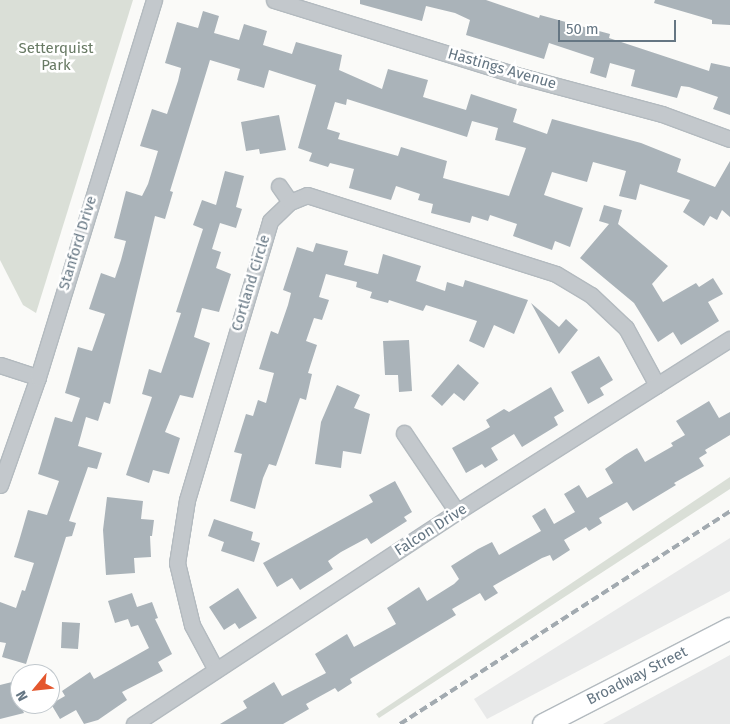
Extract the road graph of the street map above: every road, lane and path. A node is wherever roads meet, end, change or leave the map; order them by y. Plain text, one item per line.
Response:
1 (154, 0) edge
2 (274, 0) edge
3 (730, 140) edge
4 (279, 186) dead end
5 (290, 202) junction
6 (730, 339) edge
7 (0, 366) edge
8 (38, 377) junction
9 (657, 385) junction
10 (404, 433) dead end
11 (0, 485) edge
12 (457, 512) junction
13 (730, 628) edge
14 (216, 670) junction
15 (134, 724) edge
16 (543, 724) edge

1 - 8 street, Stanford Drive
2 - 3 street, Hastings Avenue
4 - 5 street
5 - 9 street
5 - 14 street, Cortland Circle
6 - 9 street, Falcon Drive
7 - 8 street
8 - 11 street, Stanford Drive
9 - 12 street, Falcon Drive
10 - 12 street
12 - 14 street, Falcon Drive
13 - 16 main road, Broadway Street
14 - 15 street, Falcon Drive

